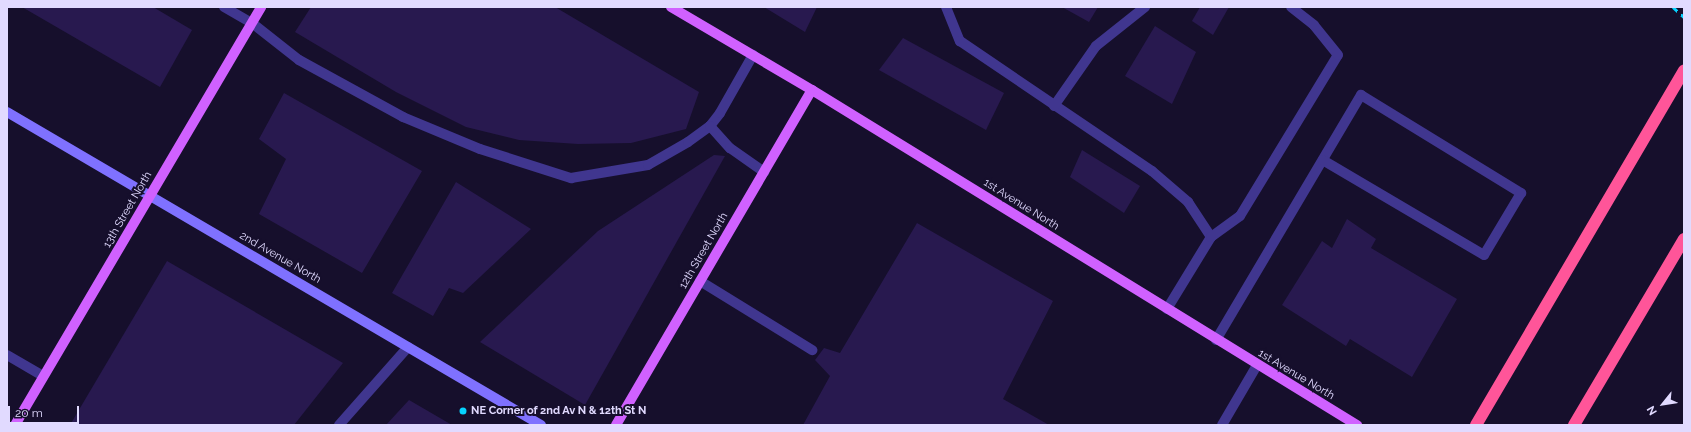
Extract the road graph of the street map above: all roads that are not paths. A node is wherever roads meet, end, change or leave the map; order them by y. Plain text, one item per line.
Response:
1 (224, 7) edge
2 (261, 7) edge
3 (671, 7) edge
4 (946, 7) edge
5 (1145, 7) edge
6 (1291, 7) edge
7 (252, 23) junction
8 (753, 54) junction
9 (1684, 71) edge
10 (812, 90) junction
11 (1054, 106) junction
12 (7, 112) edge
13 (710, 126) junction
14 (1323, 160) junction
15 (764, 172) junction
16 (150, 196) junction
17 (1211, 237) junction
18 (1684, 239) edge
19 (700, 281) junction
20 (1167, 309) junction
21 (1216, 340) junction
22 (408, 347) junction
23 (812, 350) dead end
24 (7, 355) edge
25 (1257, 365) junction
26 (43, 376) junction
27 (15, 425) edge
28 (338, 425) edge
29 (540, 425) edge
30 (616, 425) edge
31 (1222, 425) edge
32 (1357, 425) edge
33 (1476, 425) edge
34 (1574, 425) edge

1 - 7 street
2 - 7 main road, 13th Street North
3 - 8 main road, 1st Avenue North
4 - 11 street
5 - 11 street
6 - 17 street
7 - 13 street
7 - 16 main road, 13th Street North
8 - 10 main road, 1st Avenue North
8 - 13 street
9 - 33 highway
10 - 15 main road, 12th Street North
10 - 20 main road, 1st Avenue North
11 - 17 street
12 - 16 main road, 2nd Avenue North
13 - 15 street
14 - 14 street
14 - 21 street
15 - 19 main road, 12th Street North
16 - 22 main road, 2nd Avenue North
16 - 26 main road, 13th Street North
17 - 20 street
18 - 34 highway
19 - 23 street
19 - 30 main road, 12th Street North
20 - 21 main road, 1st Avenue North
21 - 25 main road, 1st Avenue North
22 - 28 street
22 - 29 main road, 2nd Avenue North
24 - 26 street
25 - 31 street
25 - 32 main road, 1st Avenue North
26 - 27 main road, 13th Street North

